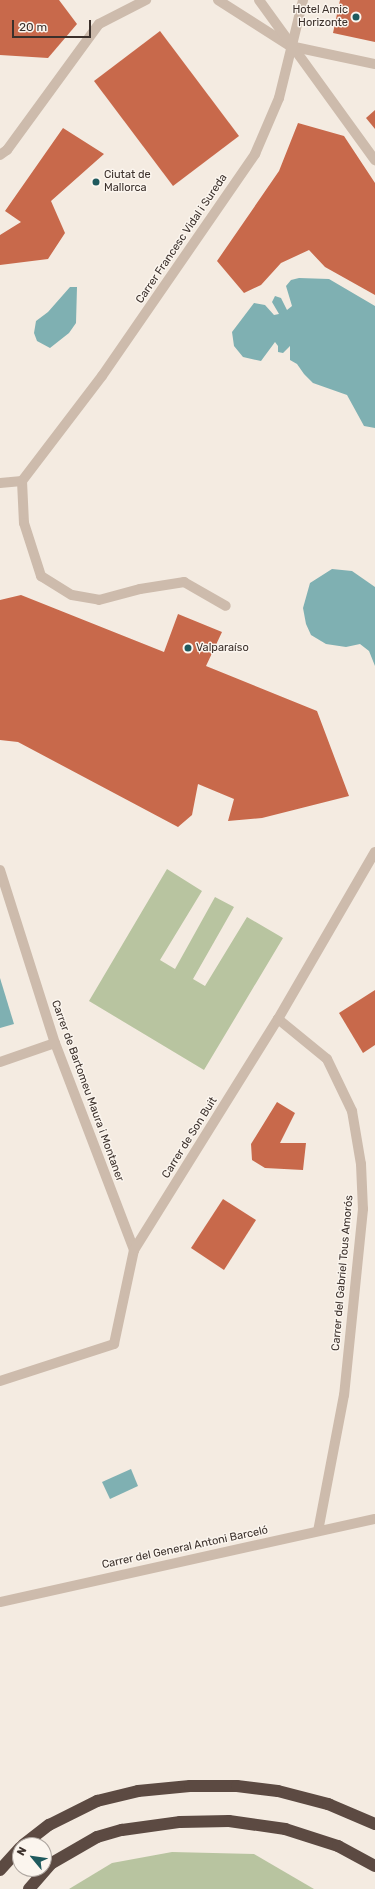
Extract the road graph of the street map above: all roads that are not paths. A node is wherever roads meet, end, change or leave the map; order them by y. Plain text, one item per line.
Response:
1 (146, 0) edge
2 (218, 0) edge
3 (259, 0) edge
4 (303, 0) edge
5 (290, 46) junction
6 (375, 64) edge
7 (0, 155) edge
8 (375, 160) edge
9 (22, 481) junction
10 (0, 483) edge
11 (226, 606) dead end
12 (374, 856) edge
13 (0, 870) edge
14 (278, 1019) junction
15 (55, 1043) junction
16 (0, 1062) edge
17 (134, 1250) junction
18 (0, 1381) edge
19 (375, 1519) edge
20 (318, 1531) junction
21 (0, 1602) edge
22 (375, 1824) edge
23 (33, 1837) edge
24 (12, 1857) edge
25 (375, 1866) edge
26 (0, 1870) edge
27 (29, 1889) edge

1 - 7 street
2 - 5 street
3 - 5 street
4 - 5 street, Carrer Francesc Vidal i Sureda
5 - 6 street
5 - 8 street
5 - 9 street, Carrer Francesc Vidal i Sureda
9 - 10 street
9 - 11 street
12 - 14 street, Carrer de Son Buit
13 - 15 street, Carrer de Bartomeu Maura i Montaner
14 - 17 street, Carrer de Son Buit
14 - 20 street, Carrer del Gabriel Tous Amorós
15 - 16 street
15 - 17 street, Carrer de Bartomeu Maura i Montaner
17 - 18 street, Carrer de Son Buit
19 - 20 street, Carrer del General Antoni Barceló
20 - 21 street, Carrer del General Antoni Barceló
22 - 23 highway
24 - 26 highway
25 - 27 highway

